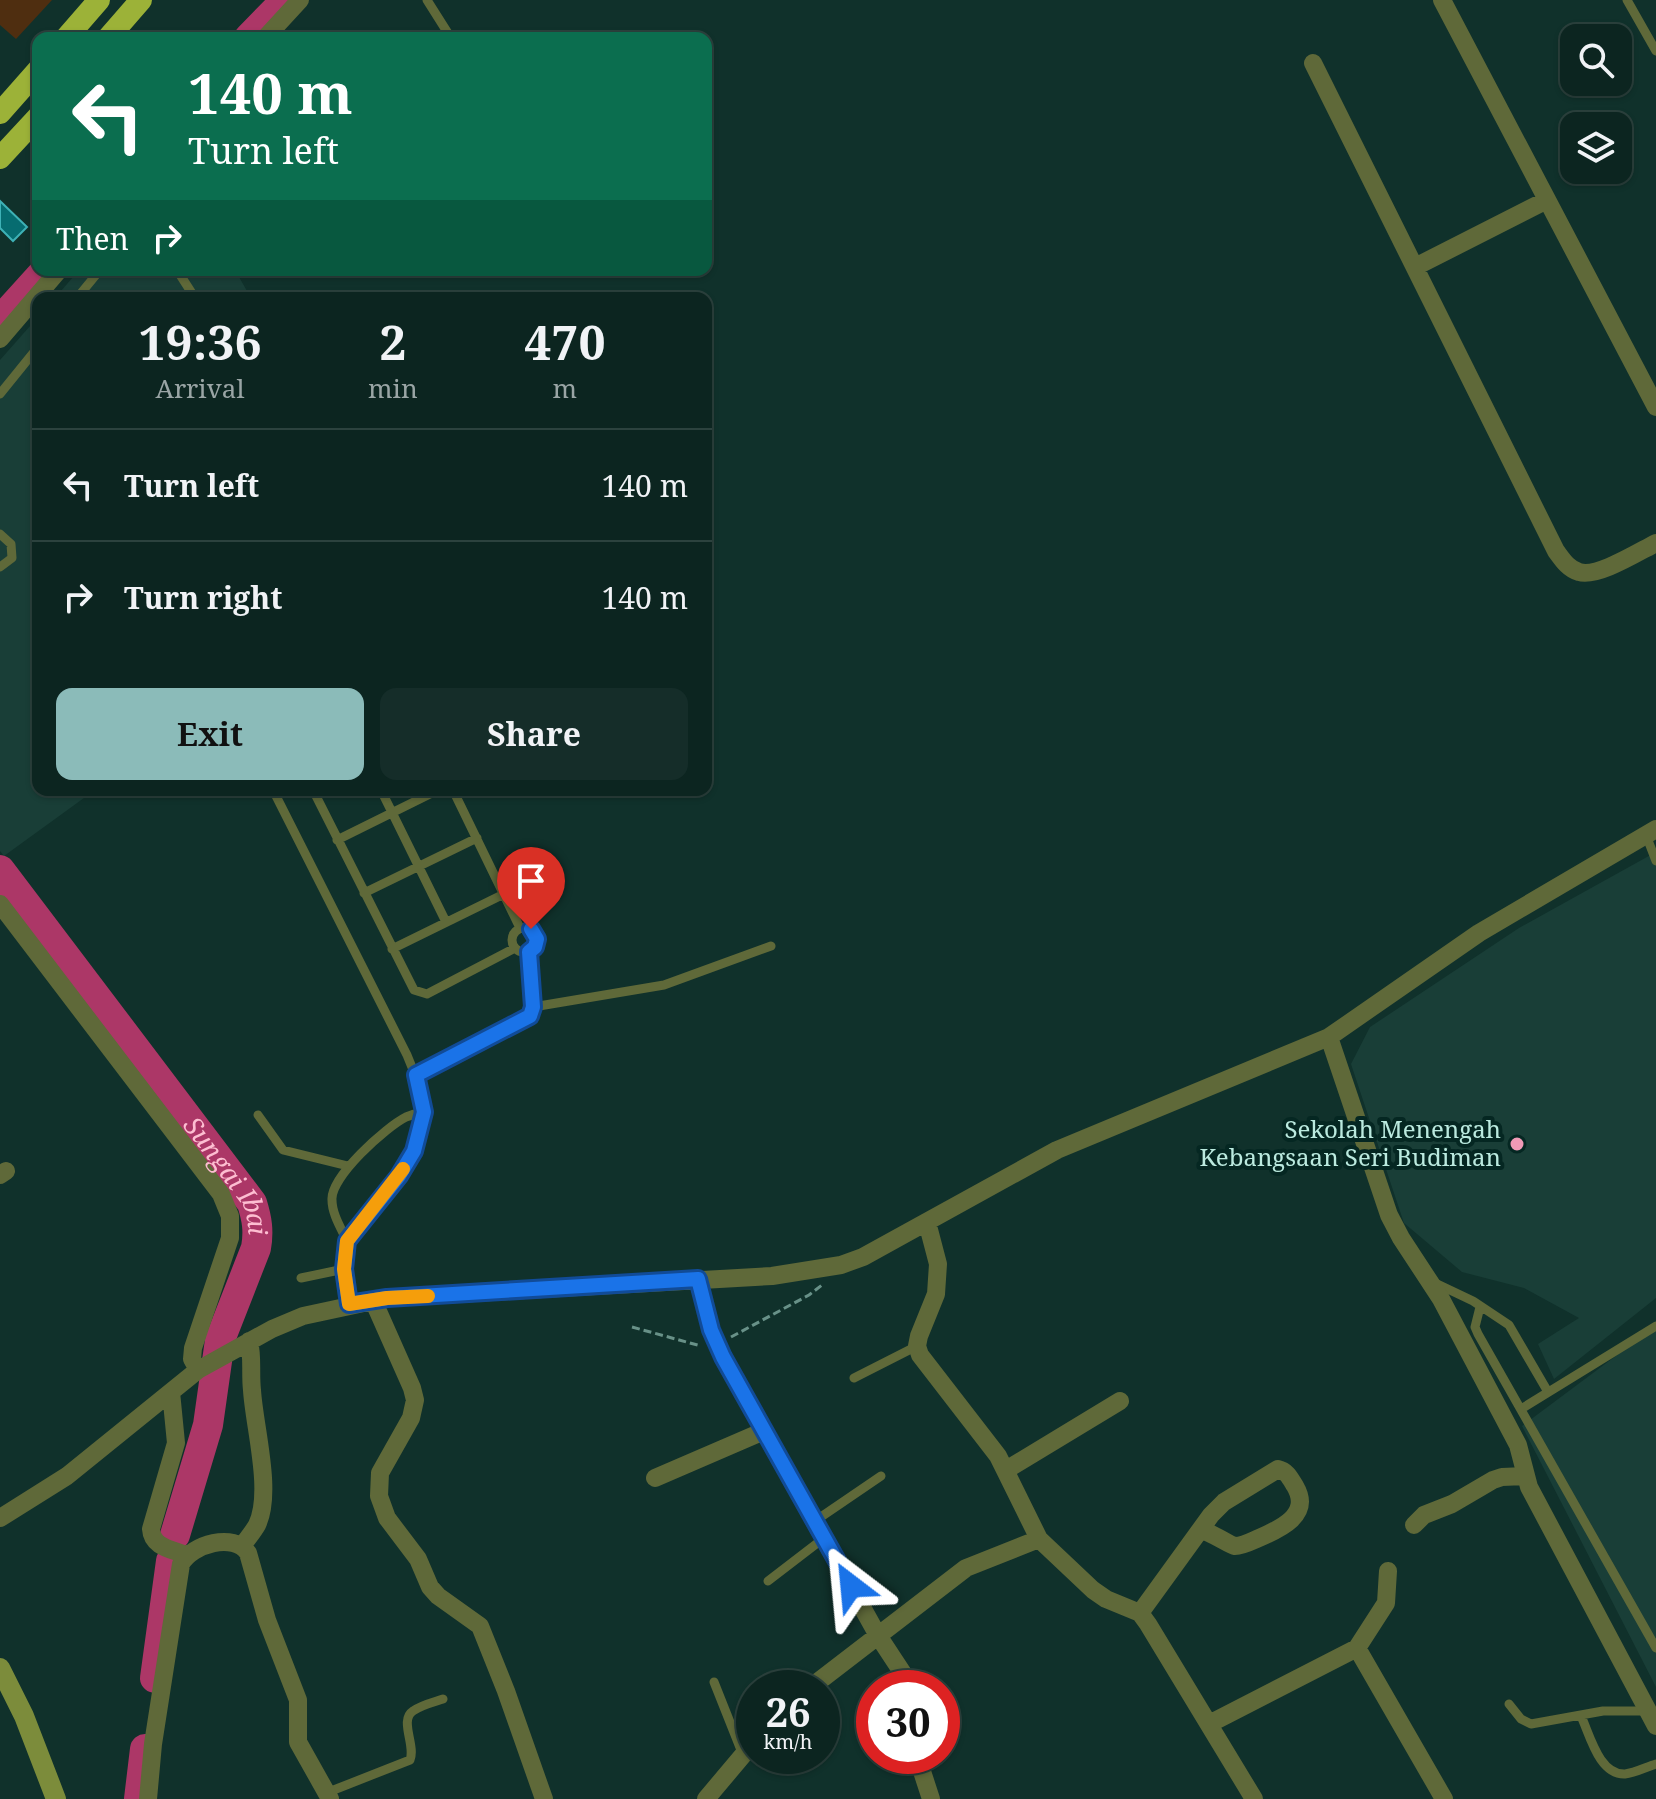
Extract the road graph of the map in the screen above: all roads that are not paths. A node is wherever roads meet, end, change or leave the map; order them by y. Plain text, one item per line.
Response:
1 (99, 0) edge
2 (141, 0) edge
3 (300, 0) edge
4 (427, 0) edge
5 (1442, 0) edge
6 (1627, 0) edge
7 (71, 32) edge
8 (113, 32) edge
9 (271, 32) edge
10 (447, 32) edge
11 (1656, 51) edge
12 (1313, 63) dead end
13 (32, 77) edge
14 (0, 113) edge
15 (32, 123) edge
16 (0, 158) edge
17 (1547, 200) junction
18 (1415, 267) junction
19 (54, 276) edge
20 (95, 276) edge
21 (40, 292) edge
22 (82, 292) edge
23 (32, 302) edge
24 (0, 339) edge
25 (32, 354) edge
26 (0, 394) edge
27 (1656, 407) edge
28 (0, 534) edge
29 (1656, 543) edge
30 (0, 567) edge
31 (276, 796) edge
32 (316, 796) edge
33 (384, 796) edge
34 (425, 796) edge
35 (456, 796) edge
36 (392, 812) junction
37 (1651, 832) edge
38 (477, 838) junction
39 (337, 840) junction
40 (1656, 861) edge
41 (418, 866) junction
42 (364, 893) junction
43 (504, 894) junction
44 (0, 904) edge
45 (446, 922) junction
46 (520, 928) junction
47 (771, 946) dead end
48 (515, 948) junction
49 (392, 949) junction
50 (529, 952) junction
51 (533, 1007) junction
52 (1329, 1037) junction
53 (416, 1075) junction
54 (424, 1112) junction
55 (258, 1115) dead end
56 (348, 1166) junction
57 (927, 1222) junction
58 (347, 1241) junction
59 (344, 1269) junction
60 (301, 1278) dead end
61 (698, 1279) junction
62 (1430, 1280) junction
63 (373, 1300) junction
64 (349, 1304) junction
65 (1480, 1307) junction
66 (1656, 1326) edge
67 (1468, 1330) junction
68 (249, 1341) junction
69 (917, 1346) junction
70 (198, 1370) junction
71 (854, 1378) dead end
72 (171, 1392) junction
73 (1548, 1392) junction
74 (1120, 1401) dead end
75 (1521, 1409) junction
76 (764, 1431) junction
77 (1006, 1470) junction
78 (881, 1476) dead end
79 (1525, 1476) junction
80 (655, 1478) dead end
81 (0, 1518) edge
82 (1414, 1525) dead end
83 (819, 1530) junction
84 (1201, 1530) junction
85 (1039, 1539) junction
86 (243, 1545) junction
87 (186, 1555) junction
88 (1388, 1571) dead end
89 (768, 1581) dead end
90 (1140, 1613) junction
91 (877, 1634) junction
92 (1357, 1648) junction
93 (1656, 1648) edge
94 (0, 1668) edge
95 (832, 1670) edge
96 (901, 1670) edge
97 (714, 1682) dead end
98 (443, 1699) dead end
99 (1509, 1704) dead end
100 (1581, 1716) junction
101 (1652, 1718) edge
102 (736, 1724) edge
103 (1209, 1724) junction
104 (1656, 1764) edge
105 (736, 1767) edge
106 (923, 1774) edge
107 (716, 1795) edge
108 (328, 1796) edge
109 (56, 1799) edge
110 (148, 1799) edge
111 (544, 1799) edge
112 (931, 1799) edge
113 (1254, 1799) edge
114 (1444, 1799) edge

1 - 7 highway
2 - 8 highway
3 - 9 street
4 - 10 lane
5 - 17 street
6 - 11 lane
12 - 18 street
13 - 14 highway
15 - 16 highway
17 - 18 street
17 - 27 street
18 - 29 street
19 - 21 street
20 - 22 lane
23 - 24 street
25 - 26 lane
28 - 30 lane
31 - 53 lane
32 - 39 lane
33 - 36 lane
34 - 36 lane
35 - 38 lane
36 - 39 lane
36 - 41 lane
37 - 40 lane
37 - 52 street
38 - 41 lane
38 - 43 lane
39 - 42 lane
41 - 42 lane
41 - 45 lane
42 - 49 lane
43 - 45 lane
43 - 46 lane
44 - 70 street
45 - 49 lane
46 - 48 lane
46 - 50 lane
47 - 51 lane
48 - 49 lane
48 - 50 lane
50 - 51 lane
51 - 53 lane
52 - 57 street
52 - 62 street
53 - 54 lane
54 - 56 lane
54 - 58 lane
55 - 56 lane
56 - 58 lane
57 - 61 street
57 - 69 street
58 - 59 lane
59 - 60 lane
59 - 64 lane
61 - 63 street
61 - 76 street
62 - 65 lane
62 - 67 street
63 - 64 street
63 - 111 street
64 - 68 street
65 - 67 lane
65 - 73 lane
66 - 73 lane
67 - 75 lane
67 - 79 street
68 - 70 street
68 - 86 street
69 - 71 lane
69 - 77 street
70 - 72 street
72 - 81 street
72 - 87 street
73 - 75 lane
74 - 77 street
75 - 93 lane
76 - 80 street
76 - 83 street
77 - 85 street
78 - 83 lane
79 - 82 street
79 - 101 street
83 - 89 lane
83 - 91 street
84 - 84 street
84 - 90 street
85 - 90 street
85 - 91 street
86 - 87 street
86 - 108 street
87 - 110 street
88 - 92 street
90 - 103 street
91 - 95 street
91 - 96 street
92 - 103 street
92 - 114 street
94 - 109 main road
97 - 102 lane
98 - 108 lane
99 - 100 lane
100 - 101 lane
100 - 104 lane
103 - 113 street
105 - 107 street
106 - 112 street

